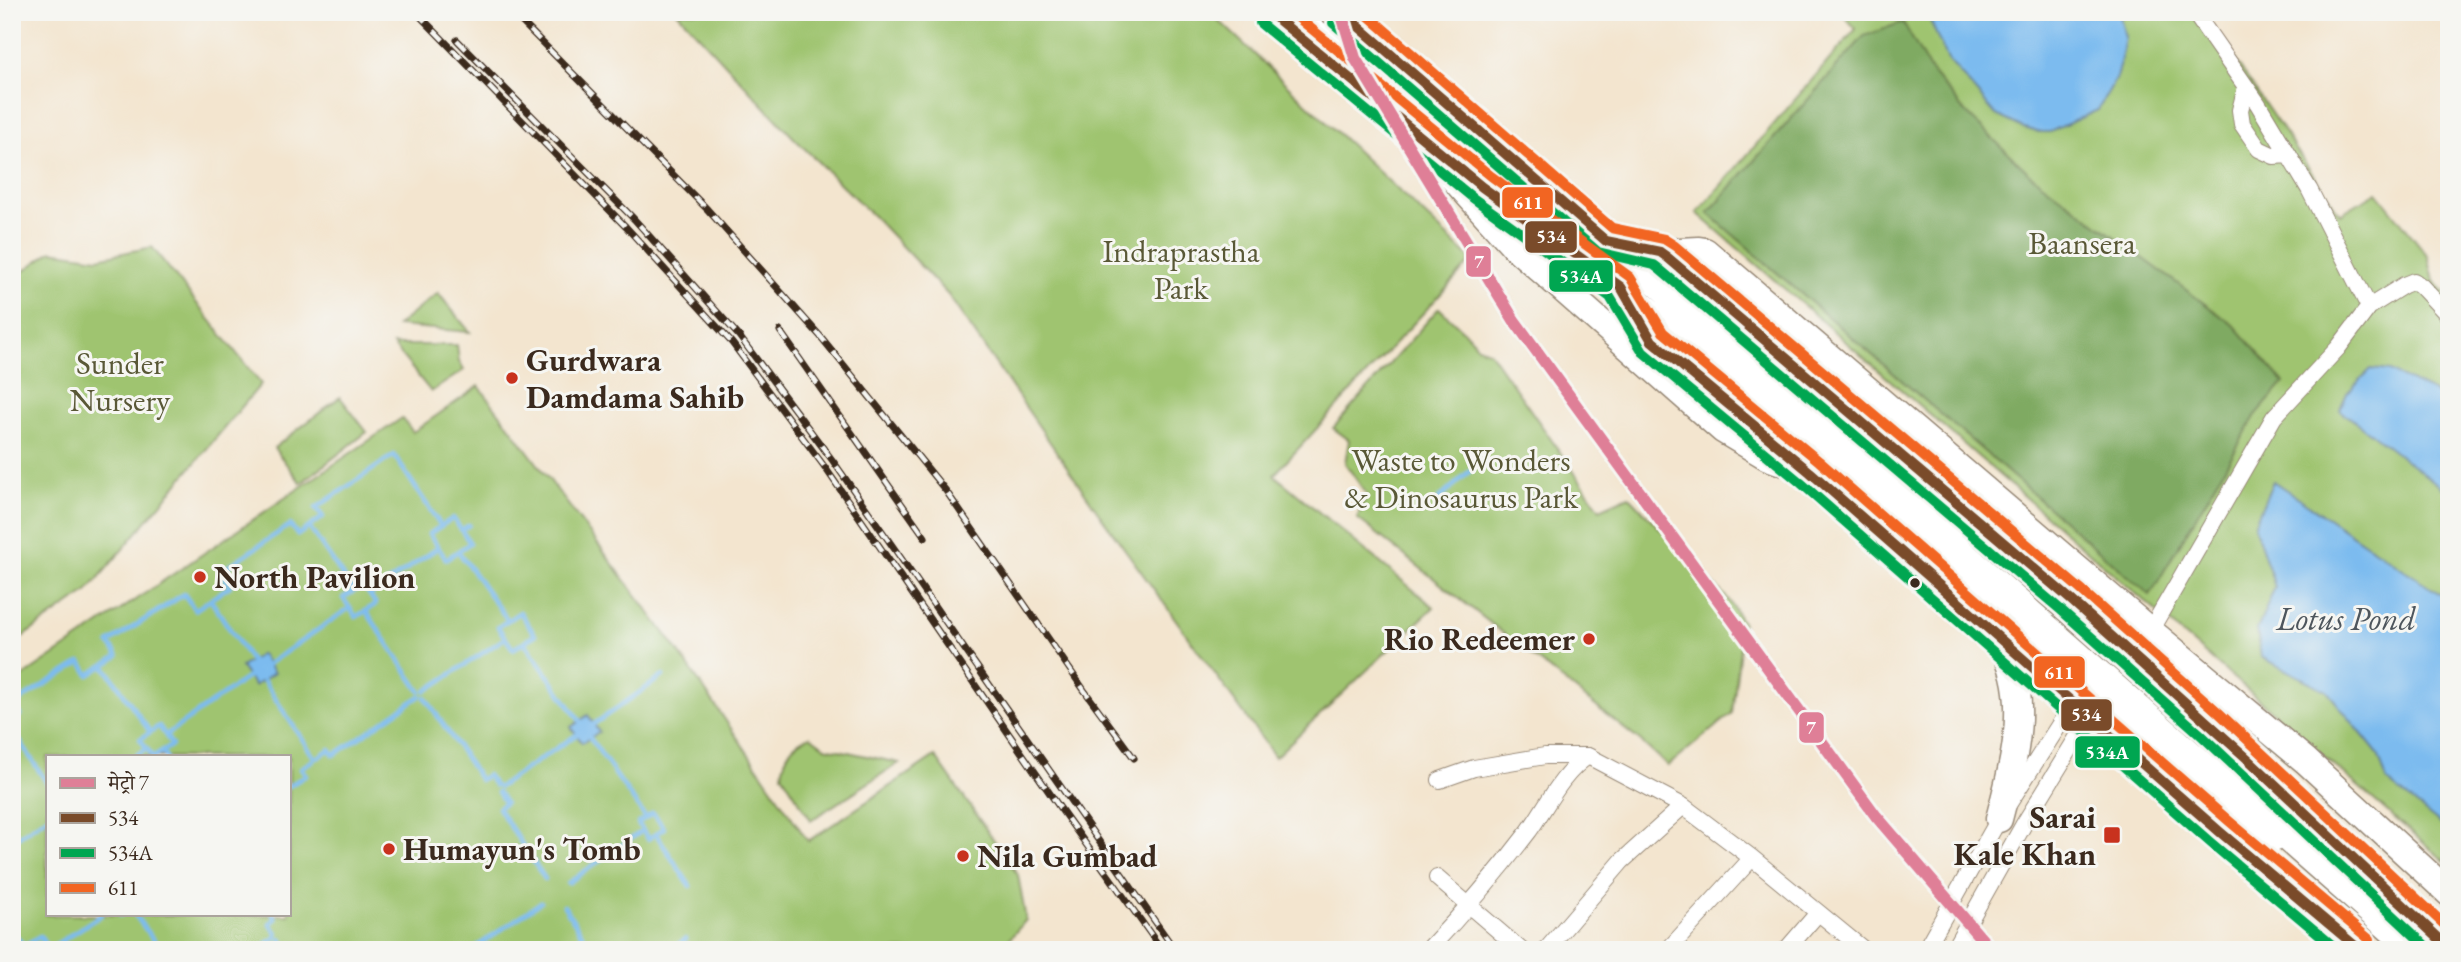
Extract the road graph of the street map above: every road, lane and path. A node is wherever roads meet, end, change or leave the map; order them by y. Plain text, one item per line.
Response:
1 (1269, 12) edge
2 (1292, 12) edge
3 (1342, 12) edge
4 (2194, 12) edge
5 (2246, 87) junction
6 (2289, 155) junction
7 (1606, 241) junction
8 (1660, 252) junction
9 (1621, 287) junction
10 (2369, 307) junction
11 (2449, 316) edge
12 (1739, 371) junction
13 (1810, 472) junction
14 (1990, 530) junction
15 (1941, 586) junction
16 (2150, 631) junction
17 (1993, 632) junction
18 (2126, 648) junction
19 (2081, 709) junction
20 (1588, 756) junction
21 (2268, 777) junction
22 (1440, 780) dead end
23 (1683, 806) junction
24 (1999, 819) junction
25 (2220, 832) junction
26 (1752, 858) junction
27 (1437, 878) dead end
28 (2449, 893) edge
29 (1470, 906) junction
30 (1818, 913) junction
31 (1945, 913) junction
32 (1960, 947) edge
33 (2449, 948) edge
34 (1428, 950) edge
35 (1521, 950) edge
36 (1546, 950) edge
37 (1668, 950) edge
38 (1786, 950) edge
39 (1864, 950) edge
40 (1925, 950) edge
41 (2360, 950) edge
42 (2387, 950) edge
43 (2414, 950) edge

1 - 9 main road, bridge
2 - 13 main road
3 - 7 main road
4 - 5 street
5 - 6 street
5 - 6 street
6 - 10 street
7 - 8 main road
7 - 12 main road
8 - 14 main road
8 - 16 main road
9 - 12 main road
9 - 13 main road
10 - 11 street
10 - 16 street
12 - 42 main road, bridge
12 - 43 main road, bridge
13 - 15 main road
14 - 15 main road
14 - 18 main road
15 - 17 main road
16 - 28 main road
17 - 19 main road
17 - 24 main road
18 - 19 street
18 - 19 street
18 - 21 main road
19 - 24 street
19 - 25 main road
19 - 32 street
20 - 22 street
20 - 23 street
20 - 29 street
21 - 25 main road
21 - 33 main road
23 - 26 street
23 - 36 street
24 - 31 street
25 - 41 main road
26 - 30 street
26 - 37 street
27 - 29 street
29 - 34 street
29 - 35 street
30 - 38 street
30 - 39 street
31 - 32 street
31 - 40 street

